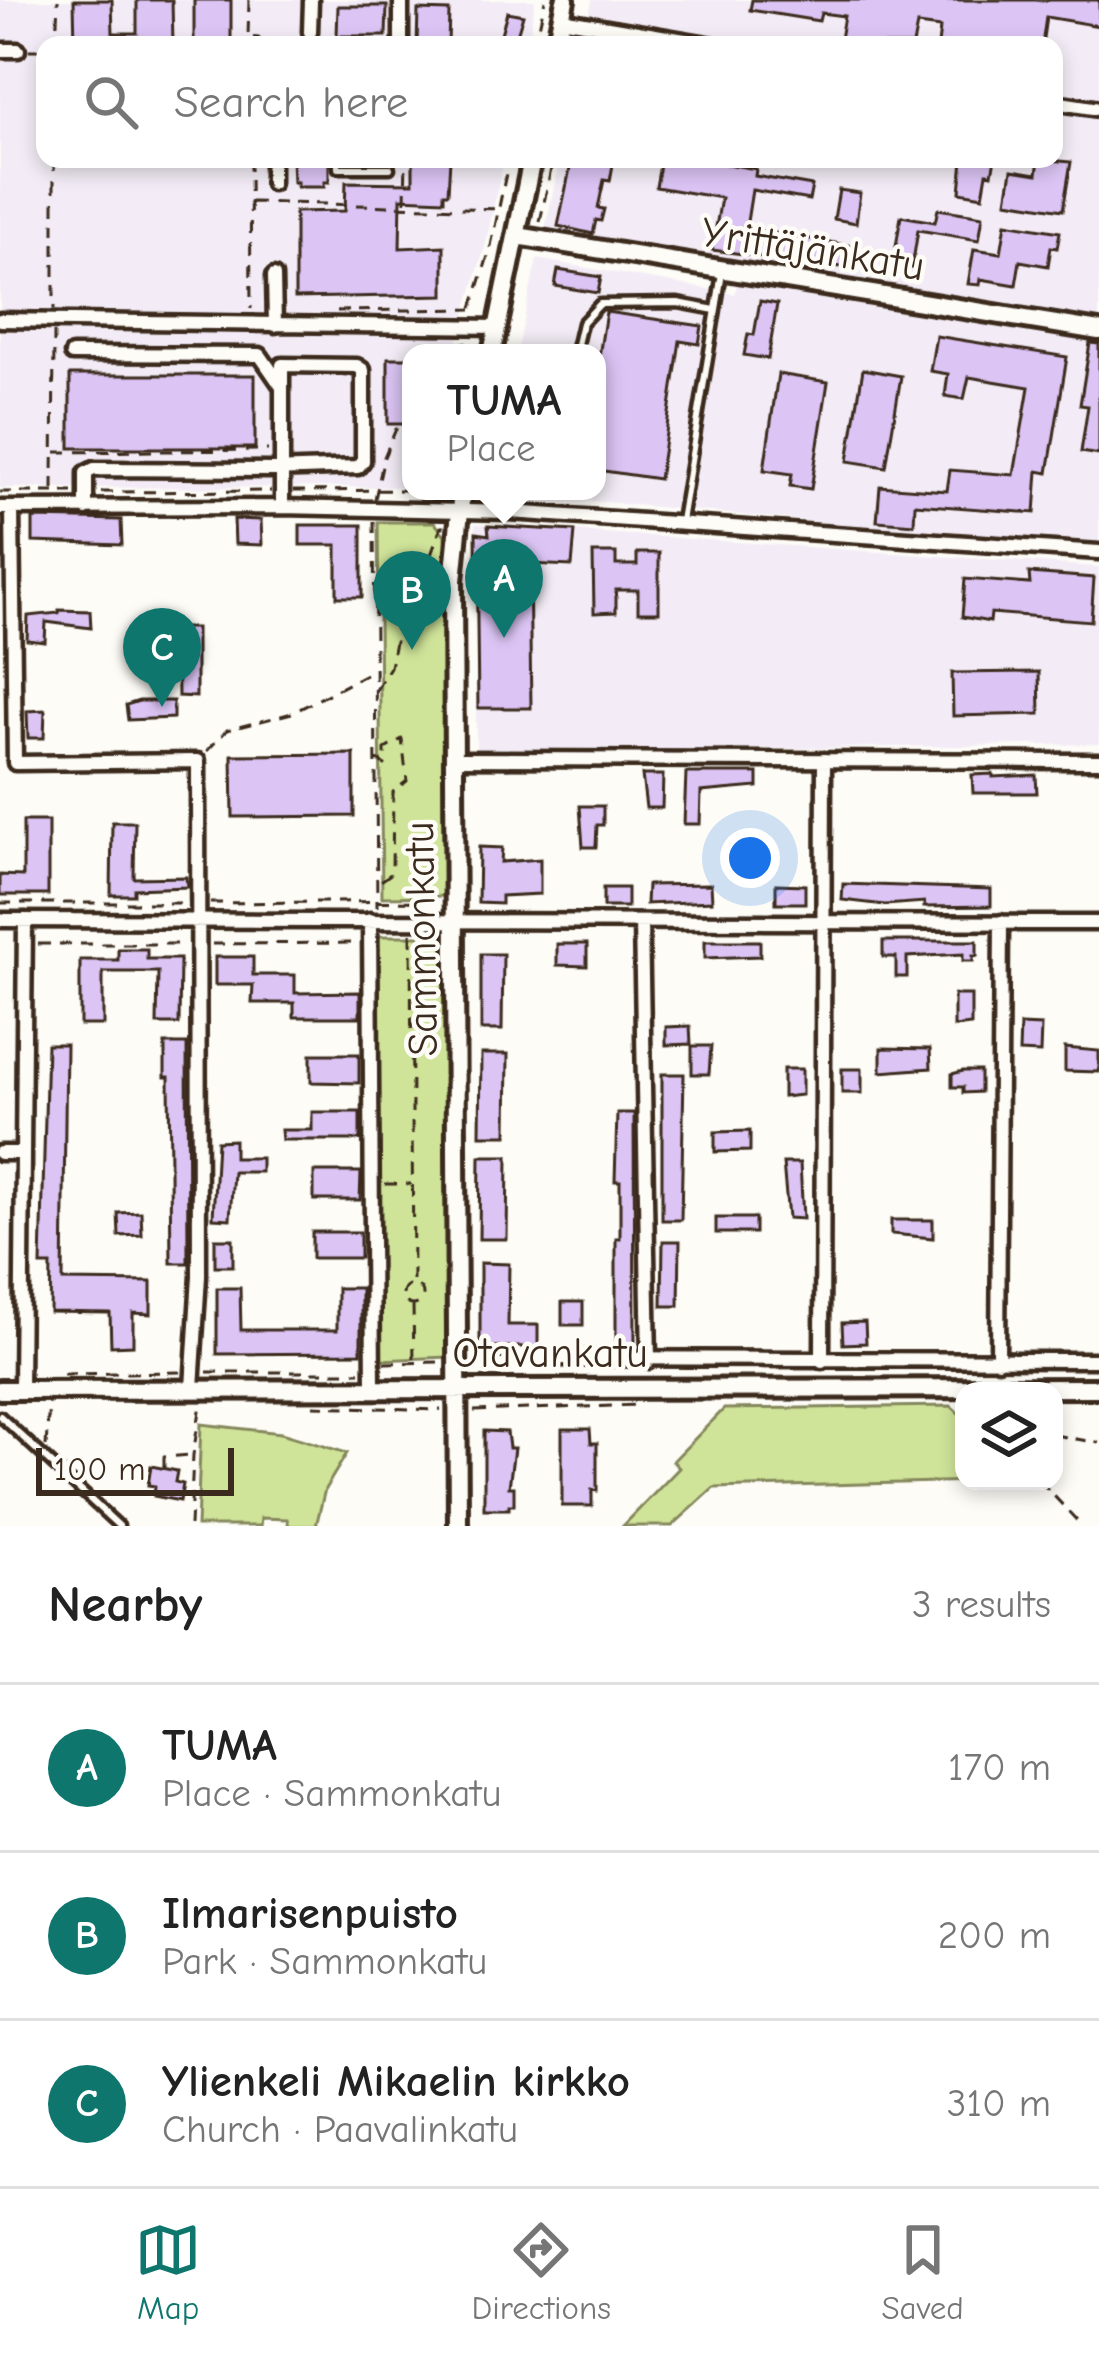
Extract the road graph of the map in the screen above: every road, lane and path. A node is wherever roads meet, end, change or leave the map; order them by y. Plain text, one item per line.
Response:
1 (58, 0) edge
2 (249, 0) edge
3 (310, 0) edge
4 (401, 0) edge
5 (545, 0) edge
6 (565, 0) edge
7 (561, 19) junction
8 (310, 32) dead end
9 (56, 36) edge
10 (248, 36) edge
11 (401, 36) edge
12 (537, 36) edge
13 (558, 36) edge
14 (661, 36) edge
15 (0, 50) edge
16 (18, 50) dead end
17 (1063, 104) edge
18 (1099, 110) edge
19 (250, 168) edge
20 (272, 168) edge
21 (338, 168) edge
22 (390, 168) dead end
23 (406, 168) edge
24 (507, 168) edge
25 (530, 168) edge
26 (552, 168) edge
27 (272, 183) dead end
28 (251, 202) junction
29 (404, 204) junction
30 (499, 209) junction
31 (517, 236) junction
32 (536, 239) junction
33 (723, 270) junction
34 (274, 276) dead end
35 (472, 309) junction
36 (715, 310) junction
37 (319, 311) dead end
38 (271, 317) junction
39 (0, 320) edge
40 (469, 326) junction
41 (497, 327) junction
42 (1099, 331) edge
43 (465, 344) edge
44 (494, 344) edge
45 (577, 344) edge
46 (72, 354) dead end
47 (282, 387) junction
48 (402, 429) edge
49 (272, 450) dead end
50 (54, 452) dead end
51 (282, 470) junction
52 (85, 487) junction
53 (375, 490) junction
54 (402, 490) edge
55 (282, 491) junction
56 (0, 492) edge
57 (461, 500) edge
58 (282, 507) junction
59 (6, 508) edge
60 (86, 508) junction
61 (374, 508) junction
62 (458, 511) junction
63 (681, 524) junction
64 (441, 526) dead end
65 (1099, 552) edge
66 (374, 670) junction
67 (374, 693) junction
68 (7, 714) edge
69 (375, 758) junction
70 (455, 759) junction
71 (824, 760) junction
72 (198, 761) junction
73 (1099, 761) edge
74 (376, 884) junction
75 (377, 902) junction
76 (0, 903) edge
77 (198, 903) junction
78 (455, 910) junction
79 (0, 920) edge
80 (25, 920) junction
81 (198, 920) junction
82 (370, 920) junction
83 (641, 922) junction
84 (823, 922) junction
85 (1000, 922) junction
86 (1099, 923) edge
87 (411, 933) dead end
88 (25, 944) junction
89 (198, 944) junction
90 (364, 944) dead end
91 (0, 1153) edge
92 (22, 1153) junction
93 (371, 1184) junction
94 (413, 1184) junction
95 (413, 1285) junction
96 (413, 1305) junction
97 (538, 1358) joint
98 (1099, 1360) edge
99 (649, 1361) junction
100 (822, 1361) junction
101 (998, 1361) junction
102 (414, 1362) junction
103 (460, 1362) junction
104 (372, 1364) junction
105 (49, 1382) junction
106 (460, 1387) junction
107 (195, 1388) junction
108 (373, 1388) junction
109 (1099, 1388) edge
110 (0, 1390) edge
111 (21, 1390) junction
112 (0, 1416) edge
113 (1063, 1437) edge
114 (1099, 1443) edge
115 (193, 1455) junction
116 (46, 1460) junction
117 (164, 1467) dead end
118 (1048, 1490) edge
119 (119, 1526) edge
120 (190, 1526) edge
121 (458, 1526) edge
122 (1082, 1526) edge

1 - 9 path
2 - 10 path
3 - 8 street
4 - 11 street
5 - 12 path
6 - 7 street
7 - 13 street
7 - 14 street
15 - 16 street
17 - 18 street
19 - 28 path
20 - 27 street
21 - 22 lane
23 - 29 path
24 - 30 path
25 - 31 street
26 - 32 path
28 - 29 path
28 - 38 path
29 - 30 path
30 - 35 path
31 - 32 street, Yrittäjänkatu
31 - 41 street
32 - 33 street, Yrittäjänkatu
33 - 36 lane
33 - 42 street, Yrittäjänkatu
34 - 38 street
35 - 37 path
35 - 40 path
36 - 45 lane
36 - 63 lane
38 - 39 street
38 - 40 street
40 - 41 street
40 - 43 path
41 - 44 street
46 - 47 street
47 - 51 street
47 - 51 street
48 - 53 path
49 - 50 path
51 - 52 street
51 - 55 street
52 - 55 path
52 - 56 path
52 - 60 street
53 - 54 path
53 - 55 path
55 - 58 street
57 - 62 street, Sammonkatu
58 - 60 street
58 - 61 street
59 - 60 street
59 - 68 street
61 - 62 street
61 - 66 path
62 - 63 street
62 - 70 street, Sammonkatu
63 - 65 street
64 - 67 path
66 - 67 path
66 - 72 path
67 - 69 path
68 - 72 street
69 - 74 path
69 - 74 path
70 - 71 street
70 - 78 street, Sammonkatu
71 - 73 street
71 - 84 street
72 - 77 street
74 - 75 path
75 - 77 path
75 - 78 path
76 - 77 path
77 - 81 street
78 - 82 street
78 - 83 street
78 - 103 street, Sammonkatu
79 - 80 street
80 - 81 street
80 - 88 street
81 - 82 street
81 - 89 street
82 - 93 street
83 - 84 street
83 - 99 street
84 - 85 street
84 - 100 street
85 - 86 street
85 - 101 street
87 - 94 path
88 - 89 path
88 - 92 street
89 - 90 path
89 - 107 street
91 - 92 street
92 - 111 street
93 - 94 path
93 - 104 street
94 - 95 path
95 - 96 path
95 - 96 path
96 - 102 path
97 - 99 street
97 - 103 path, Otavankatu
98 - 101 street
99 - 100 street
100 - 101 street
102 - 103 path, Otavankatu
102 - 104 path, Otavankatu
103 - 106 street, Sammonkatu
104 - 107 path, Otavankatu
104 - 108 street
105 - 107 street, Otavankatu
105 - 107 path, Otavankatu
105 - 111 street, Otavankatu
105 - 116 path
106 - 108 street, Otavankatu
106 - 109 street, Otavankatu
106 - 121 street, Sammonkatu
107 - 108 street, Otavankatu
107 - 115 path
110 - 111 street, Otavankatu
112 - 116 lane
113 - 114 path
115 - 117 path
115 - 120 path
116 - 119 lane
118 - 122 path

